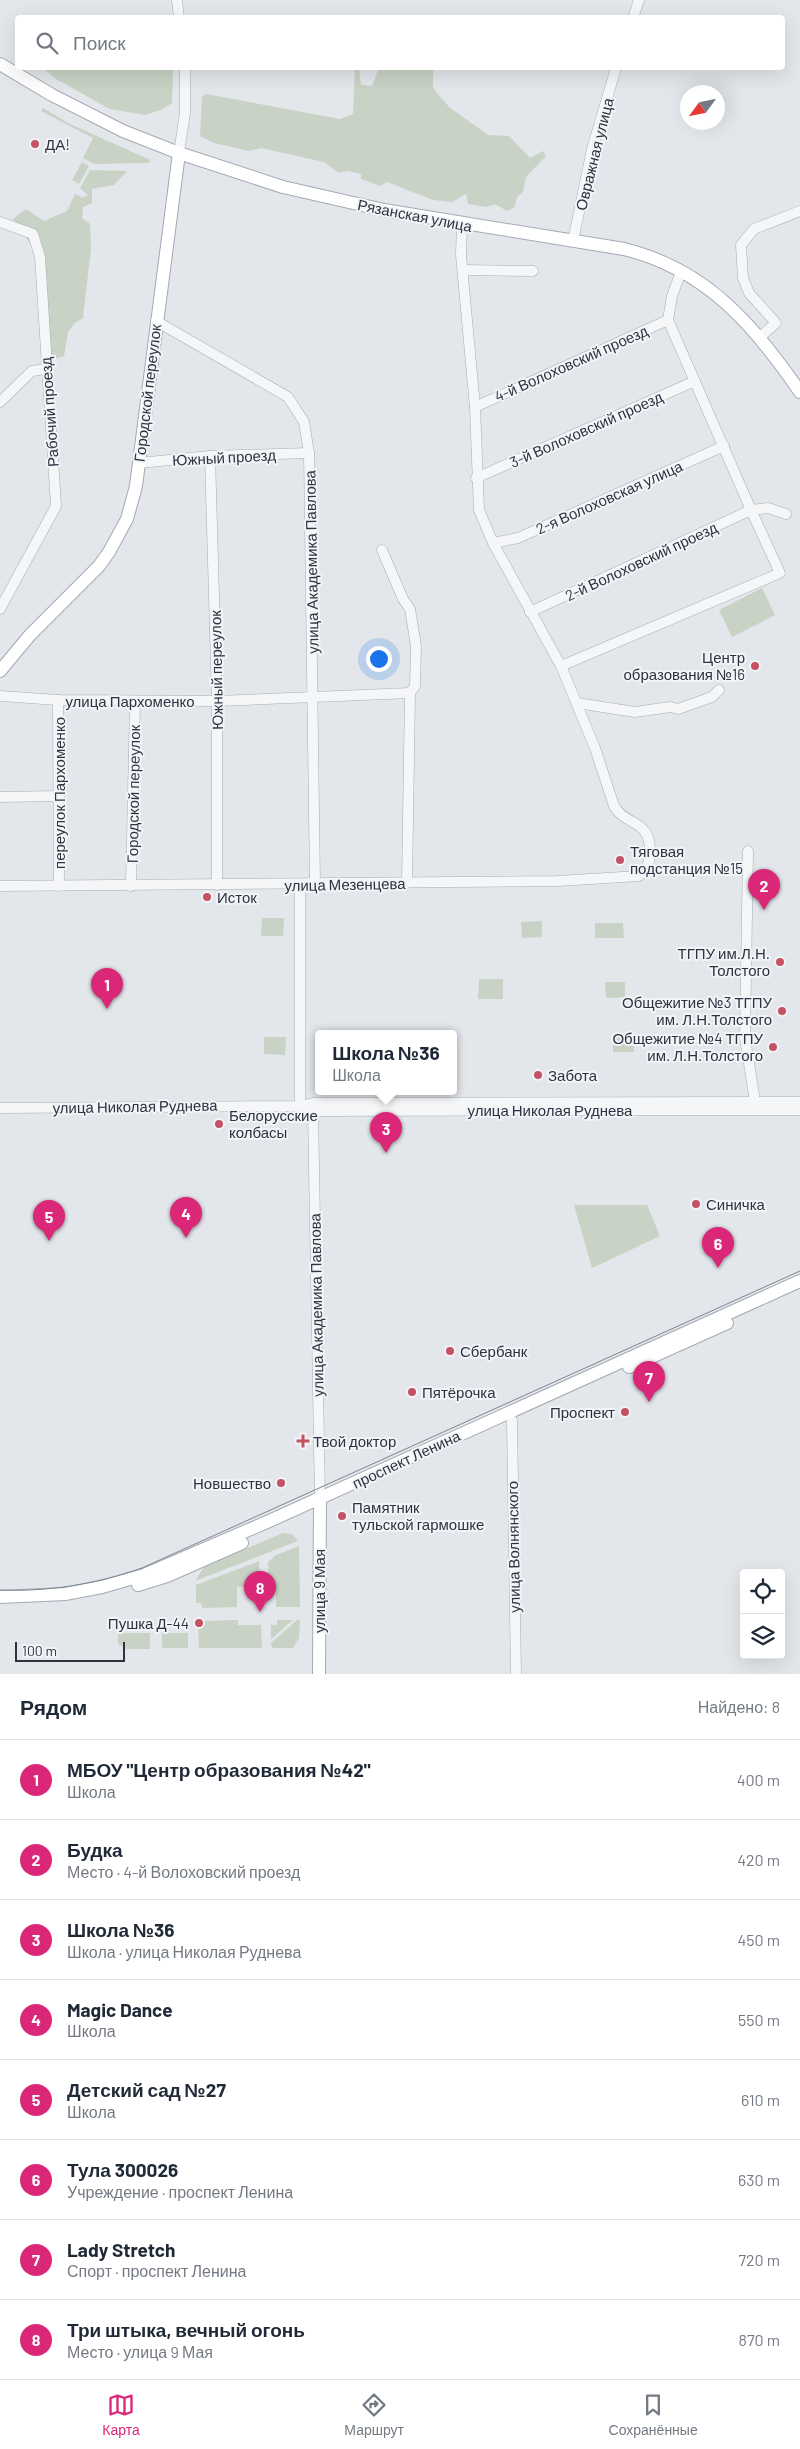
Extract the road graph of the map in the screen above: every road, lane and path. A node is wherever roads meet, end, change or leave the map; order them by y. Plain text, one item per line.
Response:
1 (176, 0) edge
2 (639, 0) edge
3 (178, 15) edge
4 (634, 15) edge
5 (0, 64) edge
6 (185, 70) edge
7 (615, 70) edge
8 (179, 153) junction
9 (800, 211) edge
10 (462, 224) junction
11 (1, 225) edge
12 (573, 241) junction
13 (463, 270) junction
14 (533, 271) dead end
15 (681, 272) junction
16 (668, 320) junction
17 (156, 321) junction
18 (760, 336) junction
19 (46, 370) junction
20 (695, 381) junction
21 (800, 392) edge
22 (0, 402) edge
23 (474, 407) junction
24 (724, 446) junction
25 (309, 453) junction
26 (210, 456) junction
27 (139, 463) junction
28 (476, 478) junction
29 (751, 510) junction
30 (786, 514) dead end
31 (493, 543) junction
32 (382, 550) dead end
33 (0, 609) edge
34 (530, 612) junction
35 (561, 666) junction
36 (0, 671) edge
37 (719, 690) dead end
38 (410, 692) junction
39 (0, 696) edge
40 (313, 696) junction
41 (58, 700) junction
42 (135, 701) junction
43 (217, 701) junction
44 (577, 703) junction
45 (59, 796) junction
46 (0, 797) edge
47 (644, 830) joint
48 (748, 851) dead end
49 (408, 883) junction
50 (300, 884) junction
51 (315, 884) junction
52 (217, 885) junction
53 (0, 886) edge
54 (59, 886) junction
55 (131, 886) junction
56 (800, 1102) edge
57 (300, 1106) junction
58 (754, 1106) junction
59 (0, 1108) edge
60 (800, 1110) edge
61 (313, 1111) junction
62 (800, 1281) edge
63 (800, 1290) edge
64 (512, 1420) junction
65 (320, 1503) junction
66 (0, 1597) edge
67 (0, 1603) edge
68 (319, 1674) edge
69 (516, 1674) edge

1 - 3 street
2 - 4 street
5 - 8 main road, Рязанская улица
6 - 8 street, Городской переулок
7 - 12 street, Овражная улица
8 - 10 main road, Рязанская улица
8 - 17 main road, Городской переулок
9 - 18 street
10 - 12 main road, Рязанская улица
10 - 13 street, 4-й Волоховский проезд
11 - 19 street, Рабочий проезд
12 - 15 main road, Рязанская улица
13 - 14 street
13 - 23 street, 4-й Волоховский проезд
15 - 16 street
15 - 18 main road, Рязанская улица
16 - 20 street
16 - 23 street, 4-й Волоховский проезд
17 - 25 street, улица Академика Павлова
17 - 27 main road, Городской переулок
18 - 21 main road, Рязанская улица
19 - 22 street
19 - 33 street, Рабочий проезд
20 - 24 street
20 - 28 street, 3-й Волоховский проезд
23 - 28 street, 4-й Волоховский проезд
24 - 29 street
24 - 31 street, 2-я Волоховская улица
25 - 26 street, Южный проезд
25 - 40 street, улица Академика Павлова
26 - 27 street, Южный проезд
26 - 43 street, Южный переулок
27 - 36 main road, Городской переулок
28 - 31 street, 4-й Волоховский проезд
29 - 30 street
29 - 34 street, 2-й Волоховский проезд
29 - 35 street
31 - 34 street, 4-й Волоховский проезд
32 - 38 street
34 - 35 street, 4-й Волоховский проезд
35 - 44 street, 4-й Волоховский проезд
37 - 44 street
38 - 40 street, улица Пархоменко
38 - 49 street
39 - 41 street, улица Пархоменко
40 - 43 street, улица Пархоменко
40 - 51 street, улица Академика Павлова
41 - 42 street, улица Пархоменко
41 - 45 street, переулок Пархоменко
42 - 43 street, улица Пархоменко
42 - 55 street, Городской переулок
43 - 52 street, Южный переулок
44 - 47 street, 4-й Волоховский проезд
45 - 46 street
45 - 54 street, переулок Пархоменко
47 - 49 street, улица Мезенцева
48 - 58 street
49 - 51 street, улица Мезенцева
50 - 51 street, улица Мезенцева
50 - 52 street, улица Мезенцева
50 - 57 street
52 - 55 street, улица Мезенцева
53 - 54 street, улица Мезенцева
54 - 55 street, улица Мезенцева
56 - 58 street, улица Николая Руднева
57 - 58 street, улица Николая Руднева
57 - 59 street, улица Николая Руднева
57 - 61 street, улица Николая Руднева
58 - 60 street, улица Николая Руднева
58 - 61 street, улица Николая Руднева
61 - 65 street, улица Академика Павлова
62 - 65 main road, проспект Ленина
63 - 64 main road, проспект Ленина
64 - 65 main road, проспект Ленина
64 - 69 street, улица Волнянского
65 - 66 main road, проспект Ленина
65 - 67 main road, проспект Ленина
65 - 68 main road, улица 9 Мая

